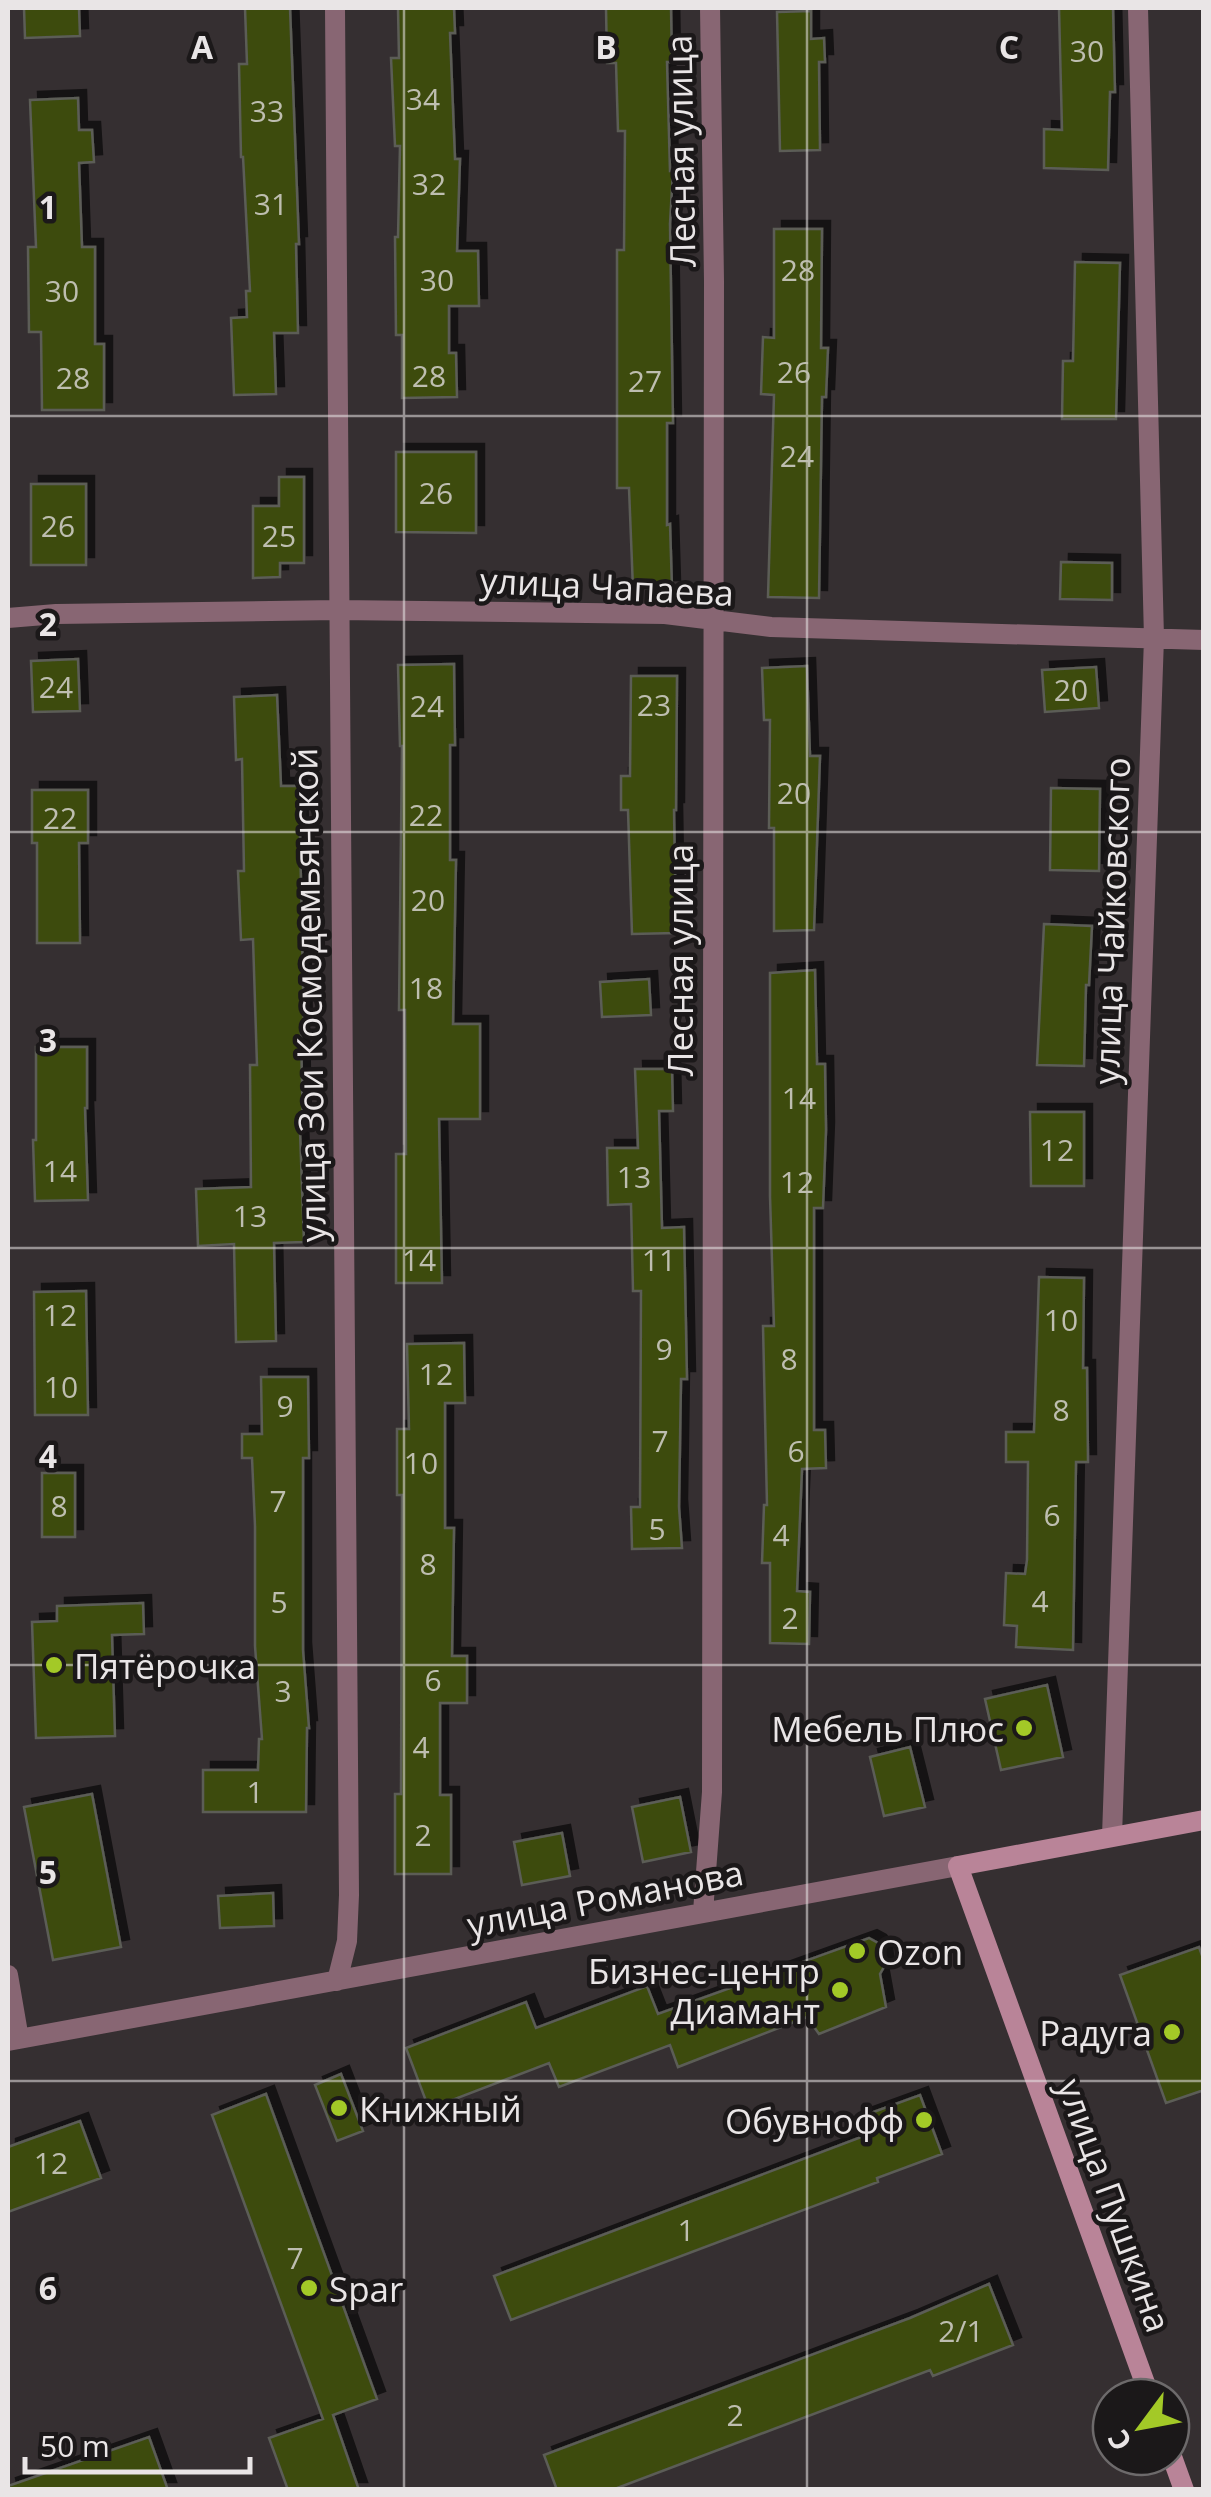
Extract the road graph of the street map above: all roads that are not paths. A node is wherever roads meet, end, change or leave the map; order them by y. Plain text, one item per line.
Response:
1 (335, 8) edge
2 (710, 8) edge
3 (1138, 8) edge
4 (337, 610) junction
5 (8, 618) edge
6 (712, 622) junction
7 (1154, 638) junction
8 (1204, 640) edge
9 (1204, 1820) edge
10 (1112, 1836) junction
11 (958, 1866) junction
12 (702, 1912) junction
13 (8, 1975) edge
14 (337, 1981) junction
15 (13, 2040) edge
16 (1143, 2377) edge

1 - 4 street, улица Зои Космодемьянской
2 - 6 street, Лесная улица
3 - 7 street, улица Чайковского
4 - 5 street, улица Чапаева
4 - 6 street, улица Чапаева
4 - 14 street, улица Зои Космодемьянской
6 - 7 street, улица Чапаева
6 - 12 street, Лесная улица
7 - 8 street, улица Чапаева
7 - 10 street, улица Чайковского
9 - 10 street, улица Романова
10 - 11 street, улица Романова
11 - 12 street, улица Романова
11 - 16 street, улица Пушкина
12 - 14 street, улица Романова
13 - 15 street
14 - 15 street, улица Романова

